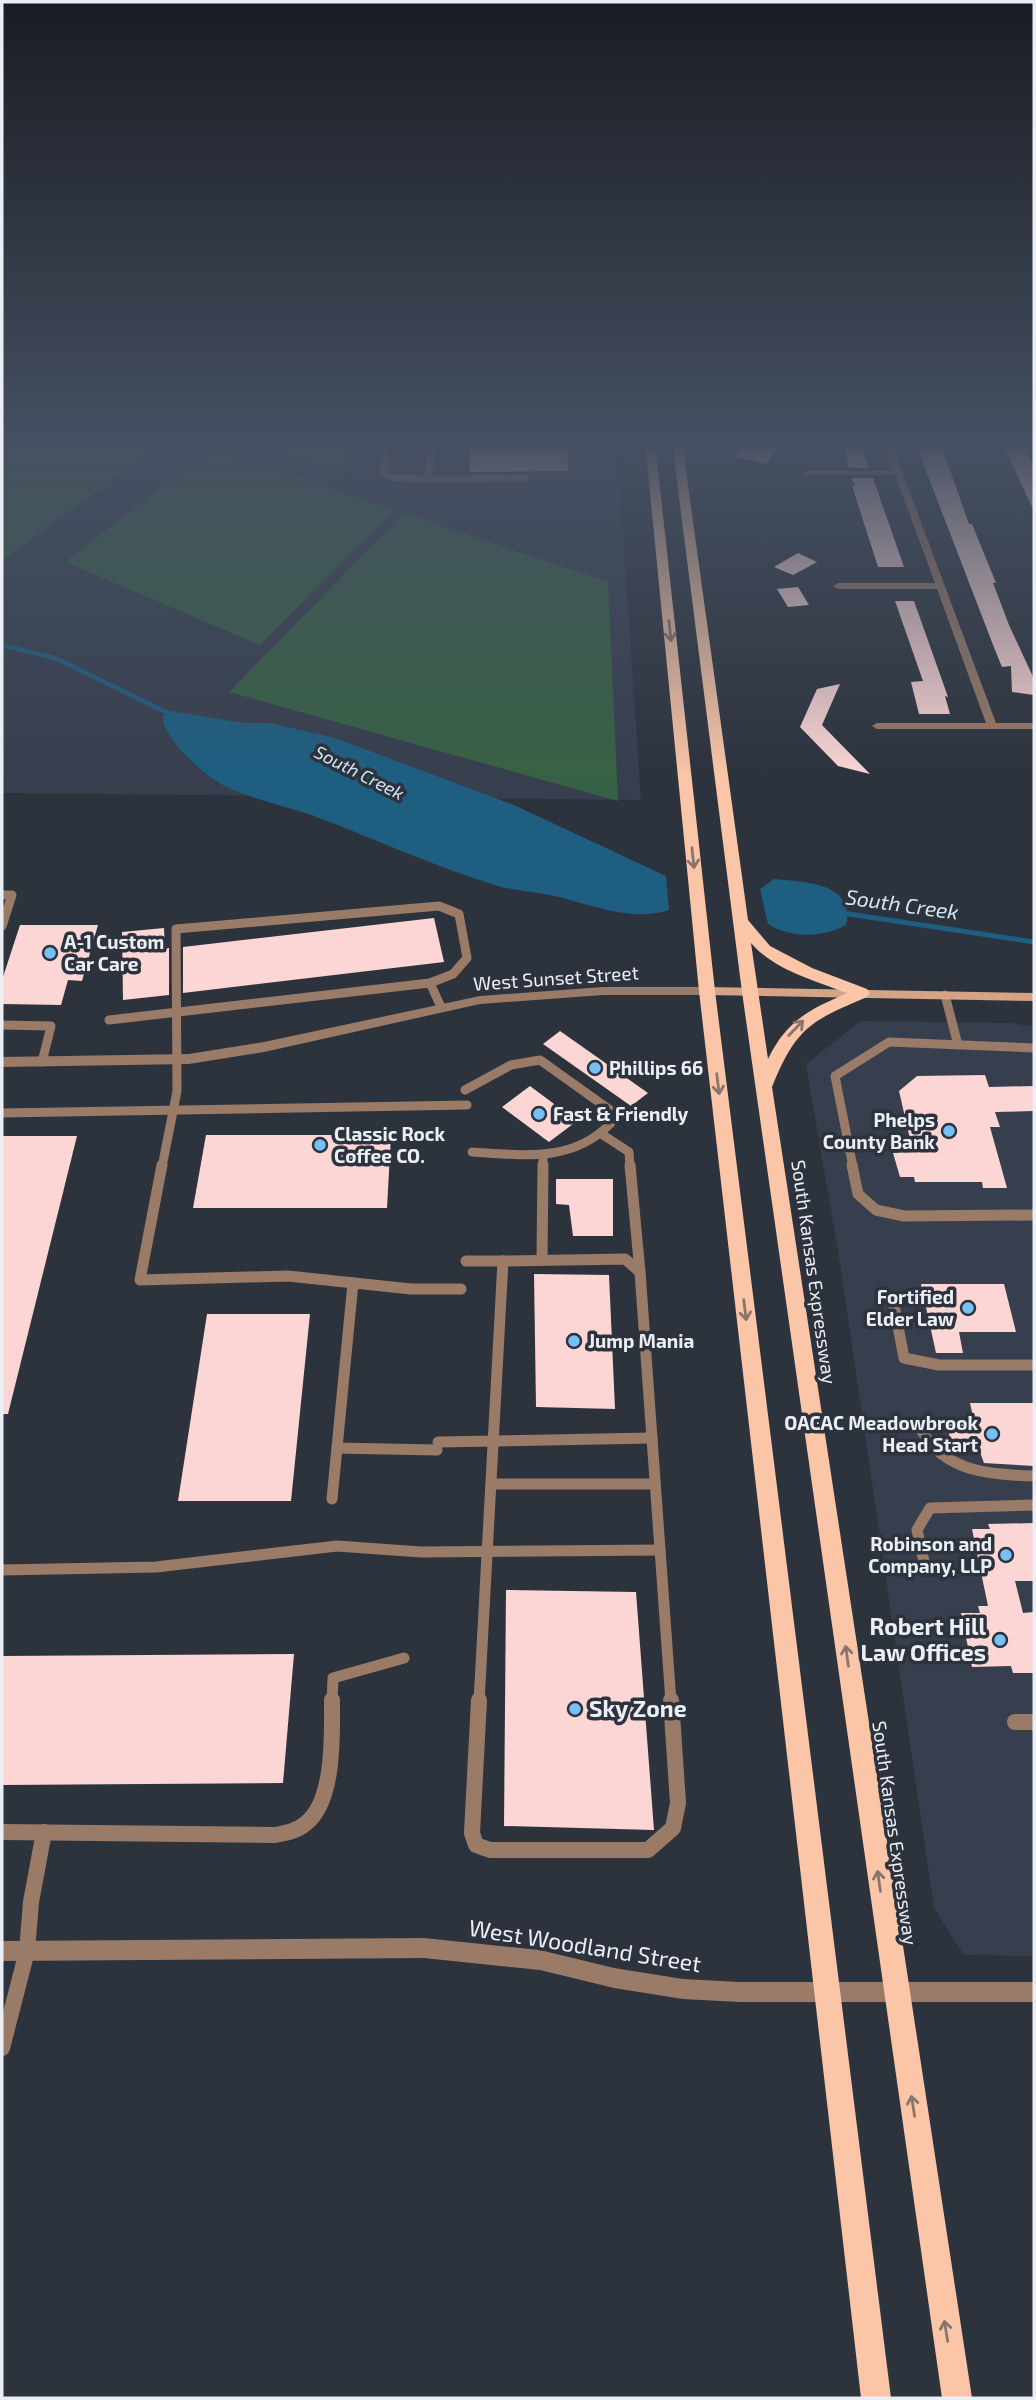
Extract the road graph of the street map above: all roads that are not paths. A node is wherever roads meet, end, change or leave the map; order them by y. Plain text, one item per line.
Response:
1 (662, 554) edge
2 (692, 554) edge
3 (928, 554) edge
4 (838, 586) dead end
5 (940, 586) junction
6 (877, 726) dead end
7 (992, 726) junction
8 (1034, 726) edge
9 (2, 895) edge
10 (3, 922) edge
11 (740, 922) junction
12 (430, 983) junction
13 (707, 991) junction
14 (750, 992) junction
15 (862, 993) junction
16 (945, 995) junction
17 (1034, 997) edge
18 (440, 1007) junction
19 (177, 1012) junction
20 (109, 1020) dead end
21 (2, 1025) edge
22 (958, 1045) junction
23 (1034, 1048) edge
24 (179, 1059) junction
25 (2, 1062) edge
26 (42, 1062) junction
27 (764, 1088) junction
28 (465, 1090) dead end
29 (467, 1105) dead end
30 (174, 1111) junction
31 (2, 1113) edge
32 (603, 1135) junction
33 (472, 1152) dead end
34 (543, 1155) junction
35 (1034, 1215) edge
36 (503, 1260) junction
37 (542, 1260) junction
38 (466, 1261) dead end
39 (640, 1272) junction
40 (353, 1283) junction
41 (461, 1289) dead end
42 (894, 1305) dead end
43 (1034, 1365) edge
44 (922, 1431) dead end
45 (652, 1438) junction
46 (493, 1441) junction
47 (337, 1448) junction
48 (1034, 1476) edge
49 (491, 1483) junction
50 (655, 1484) junction
51 (332, 1499) dead end
52 (1034, 1505) edge
53 (487, 1550) junction
54 (660, 1550) junction
55 (925, 1566) dead end
56 (2, 1570) edge
57 (404, 1658) dead end
58 (1015, 1722) dead end
59 (1034, 1722) edge
60 (2, 1832) edge
61 (44, 1832) junction
62 (2, 1951) edge
63 (27, 1951) junction
64 (826, 1991) junction
65 (895, 1992) junction
66 (1034, 1992) edge
67 (2, 2048) edge
68 (876, 2398) edge
69 (957, 2398) edge

1 -> 13 main road
2 - 11 main road, South Kansas Expressway
3 - 5 street
4 - 5 street
5 - 7 street
6 - 7 street
7 - 8 street
9 - 10 lane
11 - 14 main road, South Kansas Expressway
11 - 15 main road
12 - 18 lane
12 - 19 lane
12 - 19 lane
13 - 14 main road, West Sunset Street
13 - 18 street, West Sunset Street
13 -> 64 main road
14 - 15 main road, West Sunset Street
14 - 27 main road, South Kansas Expressway
15 - 16 main road, West Sunset Street
27 -> 15 main road
16 - 17 main road, West Sunset Street
16 - 22 lane
18 - 24 street, West Sunset Street
19 - 20 lane
19 - 24 lane
21 - 26 lane
22 - 23 lane
22 - 35 lane
24 - 26 street, West Sunset Street
24 - 30 lane
25 - 26 street, West Sunset Street
65 -> 27 main road, South Kansas Expressway
28 - 32 lane
29 - 30 lane
30 - 31 lane
30 - 40 lane
32 - 34 lane
32 - 39 lane
33 - 34 lane
34 - 37 lane
36 - 37 lane
36 - 38 lane
36 - 46 lane
37 - 39 lane
39 - 45 lane
40 - 41 lane
40 - 47 lane
42 - 43 lane
44 - 48 lane
45 - 46 lane
45 - 50 lane
46 - 47 lane
46 - 49 lane
47 - 51 lane
49 - 50 lane
49 - 53 lane
50 - 54 lane
52 - 55 lane
53 - 54 lane
53 - 54 lane
53 - 56 lane
57 - 61 lane
58 - 59 lane
60 - 61 lane
61 - 63 lane
62 - 63 street, West Woodland Street
63 - 64 street, West Woodland Street
63 - 67 lane
64 - 65 street, West Woodland Street
64 - 68 main road
65 - 66 street, West Woodland Street
69 -> 65 main road, South Kansas Expressway

